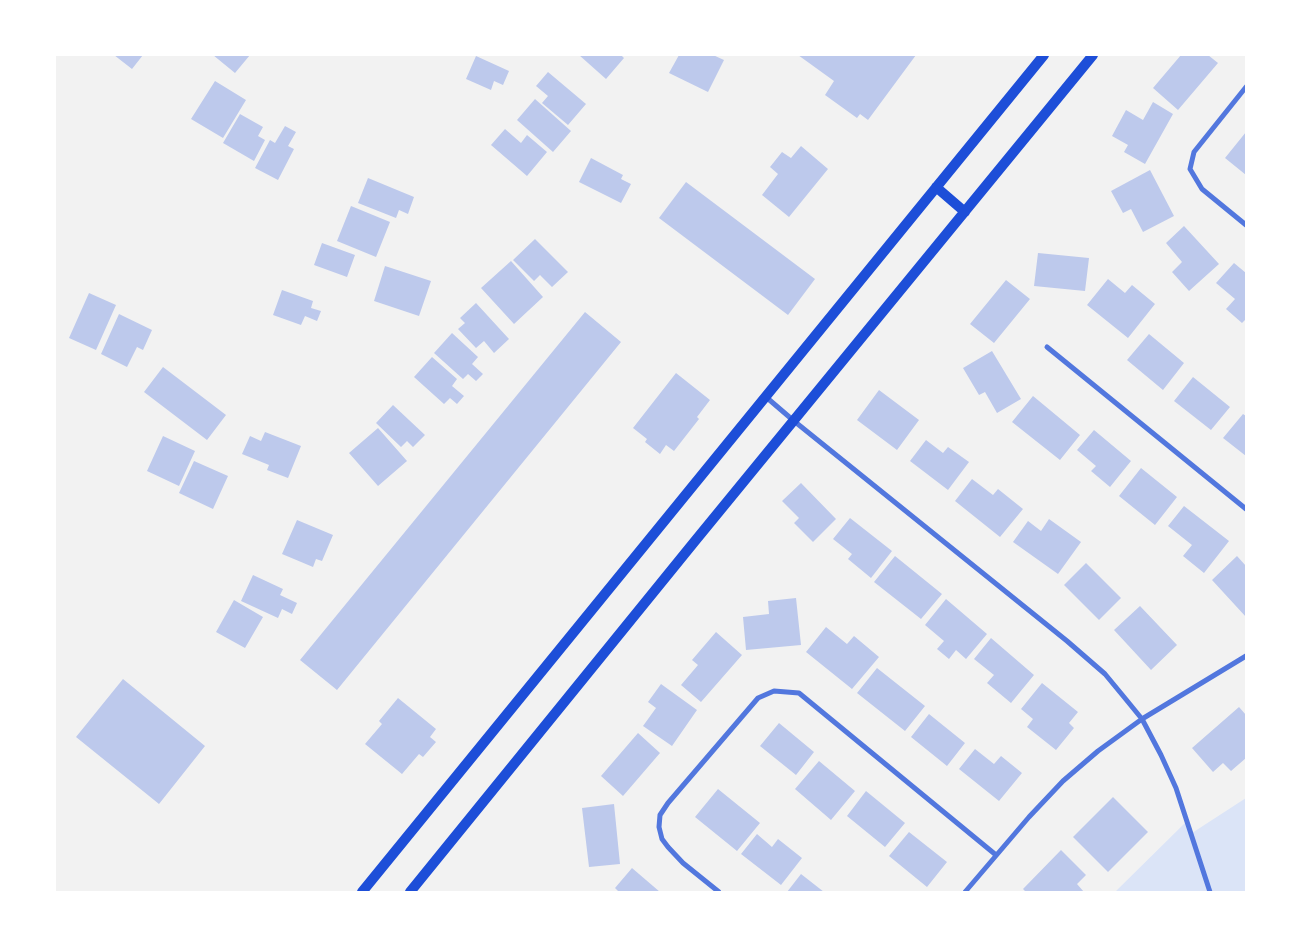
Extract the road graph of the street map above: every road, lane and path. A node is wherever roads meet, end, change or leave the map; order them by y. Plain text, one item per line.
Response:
1 (1044, 55) edge
2 (1093, 55) edge
3 (1246, 87) edge
4 (936, 187) junction
5 (965, 212) junction
6 (1246, 225) edge
7 (1047, 347) dead end
8 (765, 397) junction
9 (794, 421) junction
10 (1246, 509) edge
11 (1246, 656) edge
12 (1142, 719) junction
13 (996, 855) junction
14 (362, 892) edge
15 (410, 892) edge
16 (719, 892) edge
17 (965, 892) edge
18 (1210, 892) edge

1 - 4 main road
2 - 5 main road
3 - 6 street
4 - 5 main road
4 - 8 main road
5 - 9 main road
7 - 10 street
8 - 9 street
8 - 14 main road
9 - 12 street
9 - 15 main road
11 - 12 street
12 - 13 street
12 - 18 street
13 - 16 street
13 - 17 street

